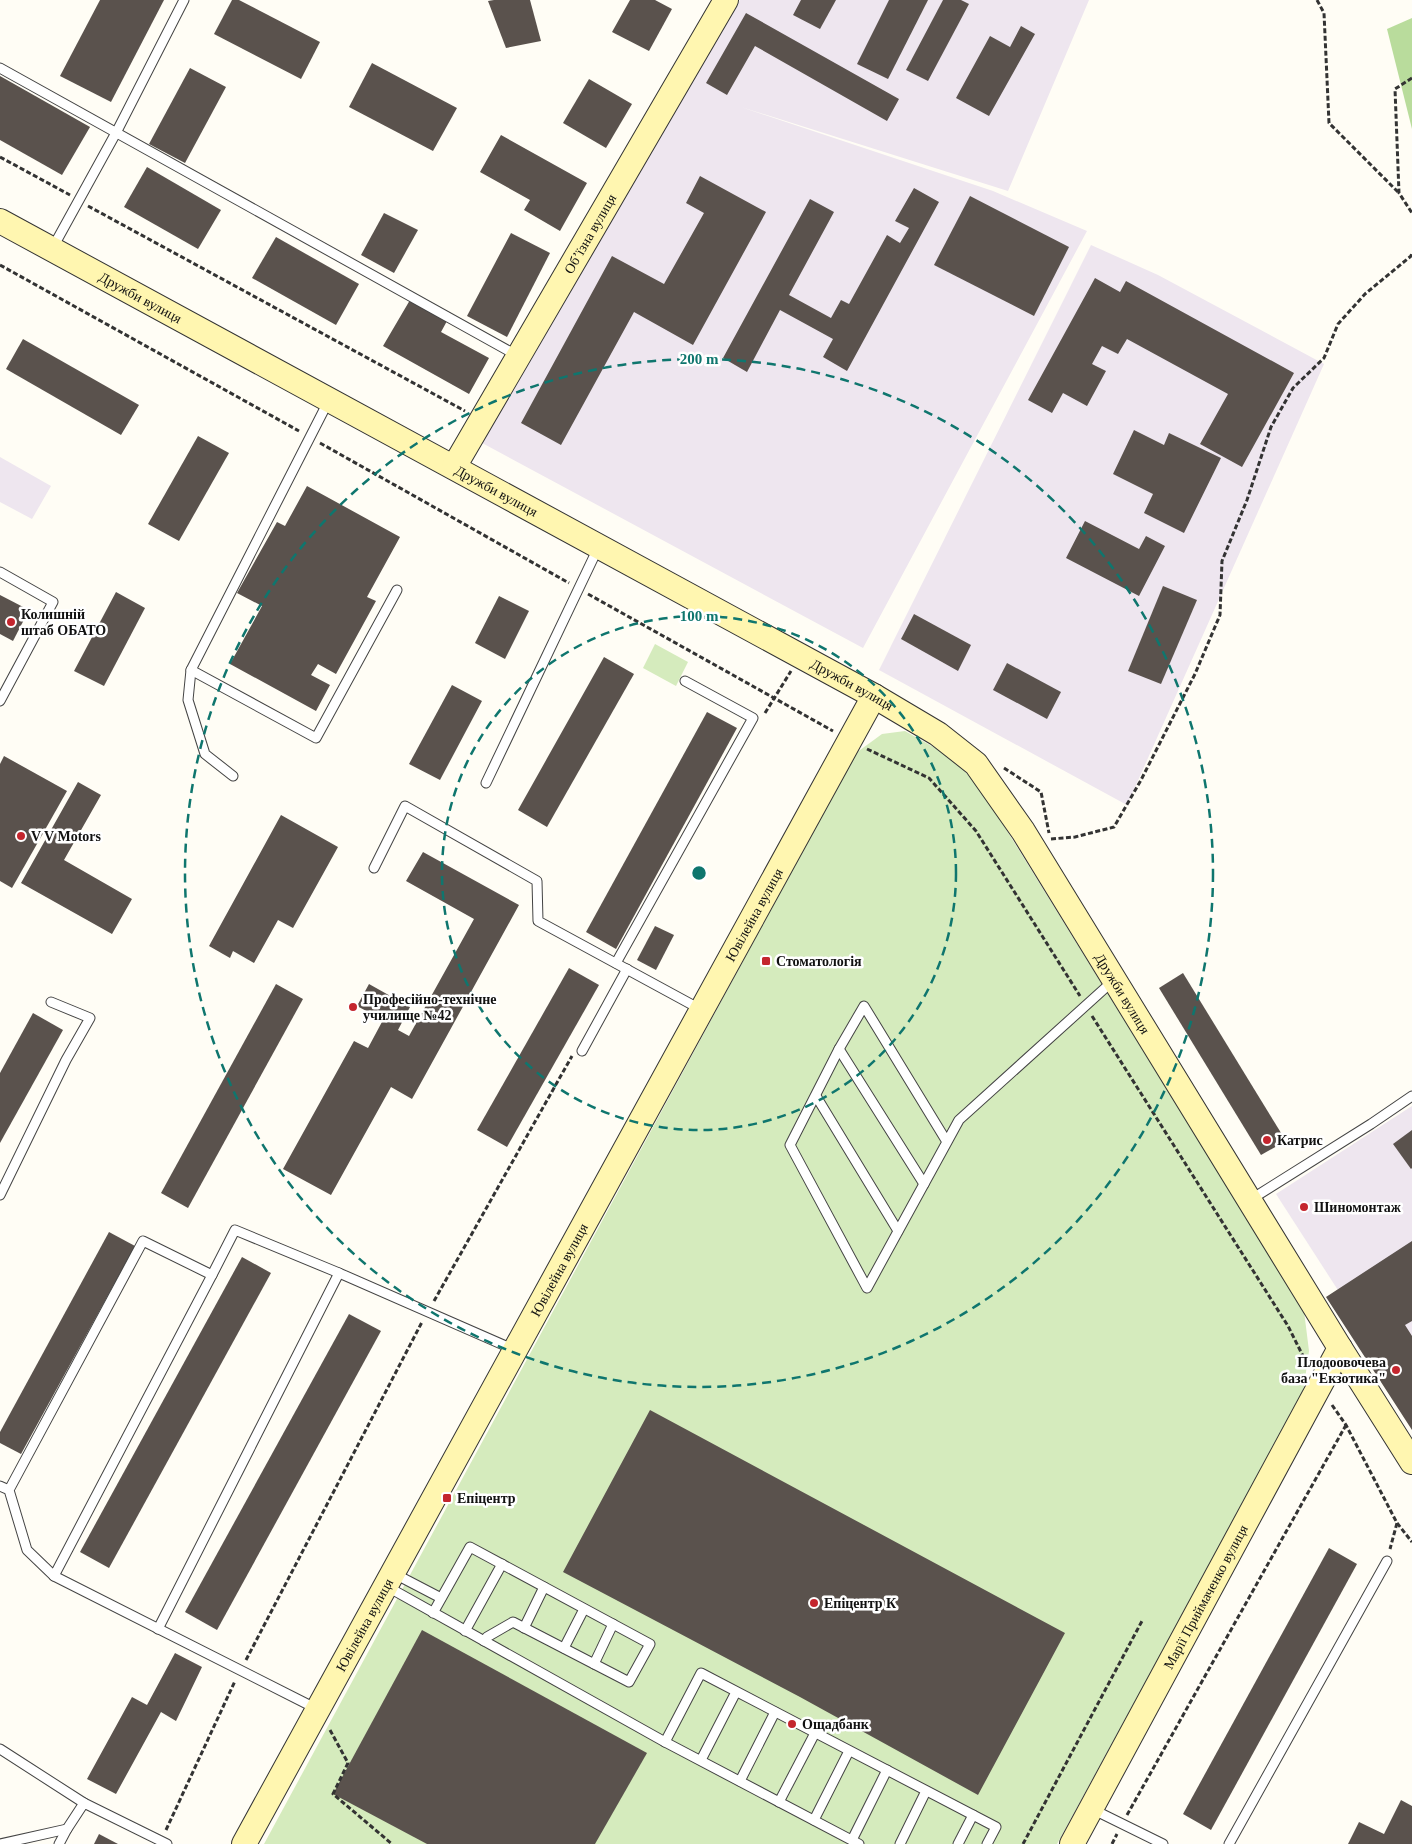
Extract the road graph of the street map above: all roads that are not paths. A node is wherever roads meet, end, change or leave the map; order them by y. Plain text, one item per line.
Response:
1 (184, 0) edge
2 (726, 0) edge
3 (0, 68) edge
4 (117, 132) junction
5 (0, 221) edge
6 (52, 249) junction
7 (518, 356) junction
8 (329, 400) junction
9 (454, 467) junction
10 (599, 546) junction
11 (0, 572) edge
12 (398, 590) dead end
13 (191, 670) junction
14 (685, 681) dead end
15 (874, 696) junction
16 (0, 701) edge
17 (233, 776) dead end
18 (486, 783) dead end
19 (374, 868) dead end
20 (616, 963) junction
21 (627, 968) junction
22 (1114, 979) junction
23 (51, 1002) dead end
24 (702, 1011) junction
25 (840, 1048) junction
26 (578, 1051) road end
27 (816, 1096) junction
28 (1412, 1096) edge
29 (947, 1142) junction
30 (924, 1184) junction
31 (0, 1195) edge
32 (1250, 1200) junction
33 (898, 1231) junction
34 (338, 1273) junction
35 (212, 1276) junction
36 (1340, 1348) junction
37 (515, 1350) junction
38 (1412, 1462) edge
39 (0, 1486) edge
40 (9, 1490) junction
41 (1387, 1561) road end
42 (502, 1564) junction
43 (54, 1576) junction
44 (390, 1579) junction
45 (544, 1587) junction
46 (441, 1598) junction
47 (584, 1609) junction
48 (433, 1613) junction
49 (613, 1624) junction
50 (524, 1628) junction
51 (158, 1629) junction
52 (465, 1631) junction
53 (484, 1641) junction
54 (564, 1648) junction
55 (594, 1664) junction
56 (736, 1692) junction
57 (318, 1709) junction
58 (775, 1712) junction
59 (815, 1733) junction
60 (665, 1742) junction
61 (0, 1749) edge
62 (849, 1751) junction
63 (701, 1760) junction
64 (887, 1770) junction
65 (740, 1781) junction
66 (926, 1791) junction
67 (779, 1802) junction
68 (84, 1803) junction
69 (1091, 1809) junction
70 (973, 1815) junction
71 (814, 1820) junction
72 (67, 1829) junction
73 (164, 1842) edge
74 (856, 1842) edge
75 (0, 1844) edge
76 (59, 1844) edge
77 (244, 1844) edge
78 (900, 1844) edge
79 (958, 1844) edge
80 (987, 1844) edge
81 (1072, 1844) edge
82 (1163, 1844) edge
83 (1229, 1844) edge

1 - 4 lane
2 - 7 street, Об’їзна вулиця
3 - 4 lane
4 - 6 lane
4 - 7 lane
5 - 6 street, Дружби вулиця
6 - 8 street, Дружби вулиця
7 - 9 street, Об’їзна вулиця
8 - 9 street, Дружби вулиця
8 - 13 lane
9 - 10 street, Дружби вулиця
10 - 15 street, Дружби вулиця
10 - 18 lane
11 - 16 lane
12 - 13 lane
13 - 17 lane
14 - 20 lane
15 - 22 street, Дружби вулиця
15 - 24 street, Ювілейна вулиця
19 - 20 lane
20 - 21 lane
21 - 24 lane
21 - 26 lane
22 - 29 lane
22 - 32 street, Дружби вулиця
23 - 31 lane
24 - 37 street, Ювілейна вулиця
25 - 27 lane
25 - 29 lane
25 - 30 lane
27 - 33 lane
27 - 33 lane
28 - 32 lane
29 - 30 lane
30 - 33 lane
32 - 36 street, Дружби вулиця
34 - 35 lane
34 - 37 lane
34 - 51 lane
35 - 40 lane
35 - 43 lane
36 - 38 street, Дружби вулиця
36 - 69 street, Марії Приймаченко вулиця
37 - 44 street, Ювілейна вулиця
39 - 40 lane
40 - 43 lane
41 - 83 lane
42 - 45 lane
42 - 46 lane
42 - 52 lane
43 - 51 lane
44 - 46 lane
44 - 48 lane
44 - 57 street, Ювілейна вулиця
45 - 47 lane
45 - 50 lane
46 - 48 lane
47 - 49 lane
47 - 54 lane
48 - 52 lane
49 - 55 lane
49 - 55 lane
50 - 53 lane
50 - 54 lane
51 - 57 lane
52 - 53 lane
53 - 60 lane
54 - 55 lane
56 - 58 lane
56 - 60 lane
56 - 63 lane
57 - 77 street, Ювілейна вулиця
58 - 59 lane
58 - 65 lane
59 - 62 lane
59 - 67 lane
60 - 63 lane
61 - 68 lane
62 - 64 lane
62 - 71 lane
63 - 65 lane
64 - 66 lane
64 - 74 lane
65 - 67 lane
66 - 70 lane
66 - 78 lane
67 - 71 lane
68 - 72 lane
68 - 73 lane
69 - 81 street, Марії Приймаченко вулиця
69 - 82 lane
70 - 79 lane
70 - 80 lane
71 - 74 lane
72 - 75 lane
72 - 76 lane

